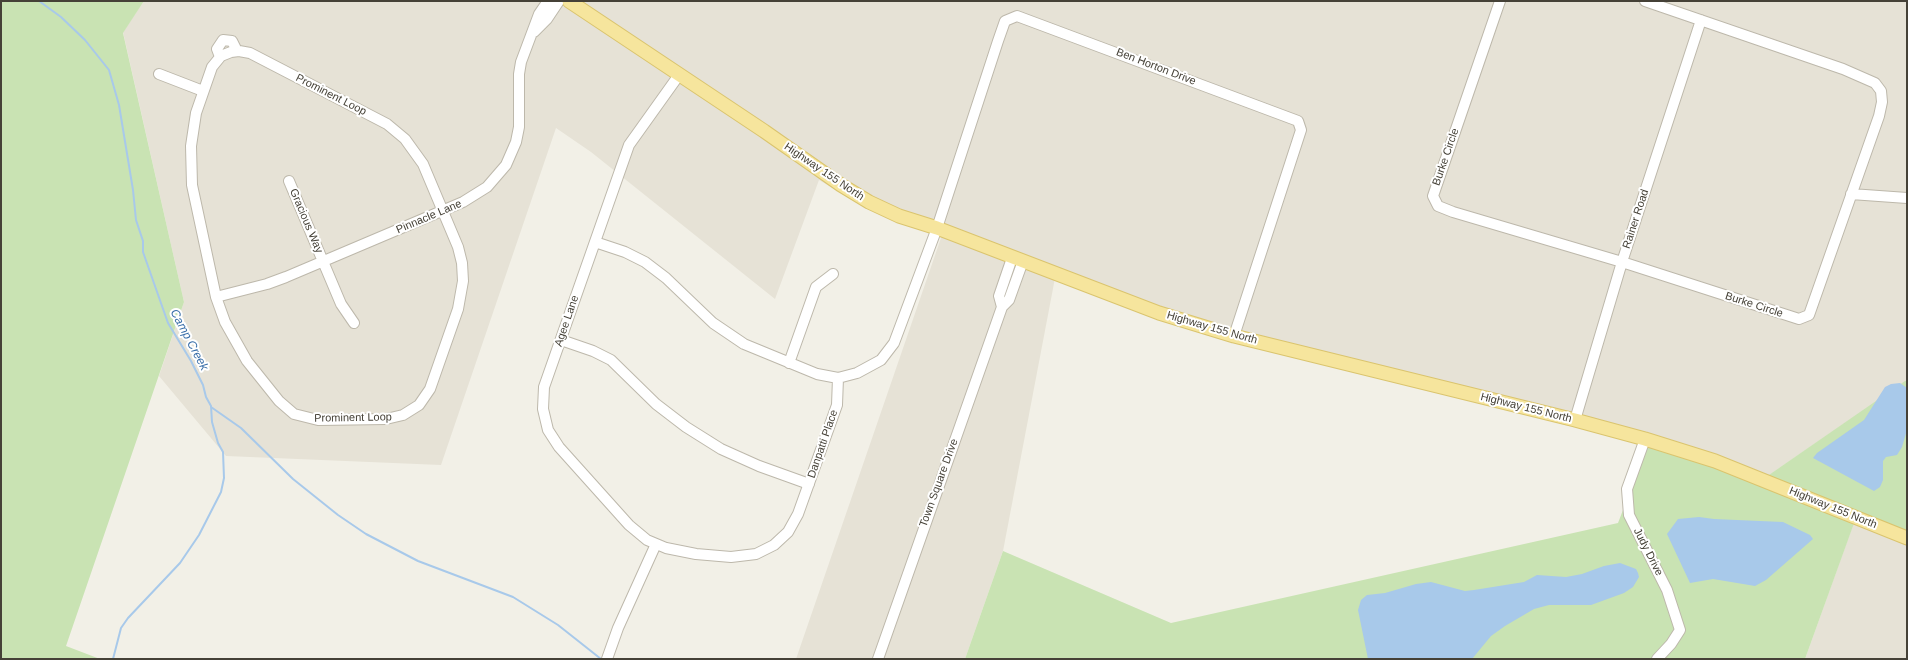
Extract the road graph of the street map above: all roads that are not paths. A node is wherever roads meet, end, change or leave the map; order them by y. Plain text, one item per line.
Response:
1 (548, 1) edge
2 (559, 1) edge
3 (569, 1) edge
4 (1500, 1) edge
5 (1645, 1) edge
6 (1701, 20) junction
7 (530, 37) junction
8 (159, 74) dead end
9 (678, 74) junction
10 (203, 91) junction
11 (289, 182) dead end
12 (1851, 194) junction
13 (1907, 198) edge
14 (443, 211) junction
15 (937, 228) junction
16 (595, 242) junction
17 (1017, 260) junction
18 (323, 261) junction
19 (1622, 262) junction
20 (833, 274) dead end
21 (216, 297) junction
22 (354, 323) dead end
23 (1234, 336) junction
24 (561, 340) junction
25 (789, 363) junction
26 (838, 378) junction
27 (1574, 420) junction
28 (1645, 439) junction
29 (808, 484) junction
30 (1907, 538) edge
31 (656, 544) junction
32 (607, 659) edge
33 (878, 659) edge
34 (1657, 659) edge

1 - 7 street, Pinnacle Lane
2 - 7 street, Pinnacle Lane
3 - 9 main road, Highway 155 North
4 - 19 street, Burke Circle
5 - 6 street, Burke Circle
6 - 12 street, Burke Circle
6 - 19 street, Rainer Road
7 - 14 street, Pinnacle Lane
8 - 10 street
9 - 15 main road, Highway 155 North
9 - 16 street, Agee Lane
10 - 14 street, Prominent Loop
10 - 21 street, Prominent Loop
11 - 18 street, Gracious Way
12 - 13 street
12 - 19 street, Burke Circle
14 - 18 street, Pinnacle Lane
14 - 21 street, Prominent Loop
15 - 17 main road, Highway 155 North
15 - 23 street, Ben Horton Drive
15 - 26 street
16 - 24 street, Agee Lane
16 - 25 street
17 - 23 main road, Highway 155 North
17 - 33 street, Town Square Drive
18 - 21 street, Pinnacle Lane
18 - 22 street, Gracious Way
19 - 27 street, Rainer Road
20 - 25 street
23 - 27 main road, Highway 155 North
24 - 29 street
24 - 31 street, Agee Lane
25 - 26 street
26 - 29 street, Danpatti Place
27 - 28 main road, Highway 155 North
28 - 30 main road, Highway 155 North
28 - 34 street, Judy Drive
29 - 31 street, Danpatti Place
31 - 32 street

